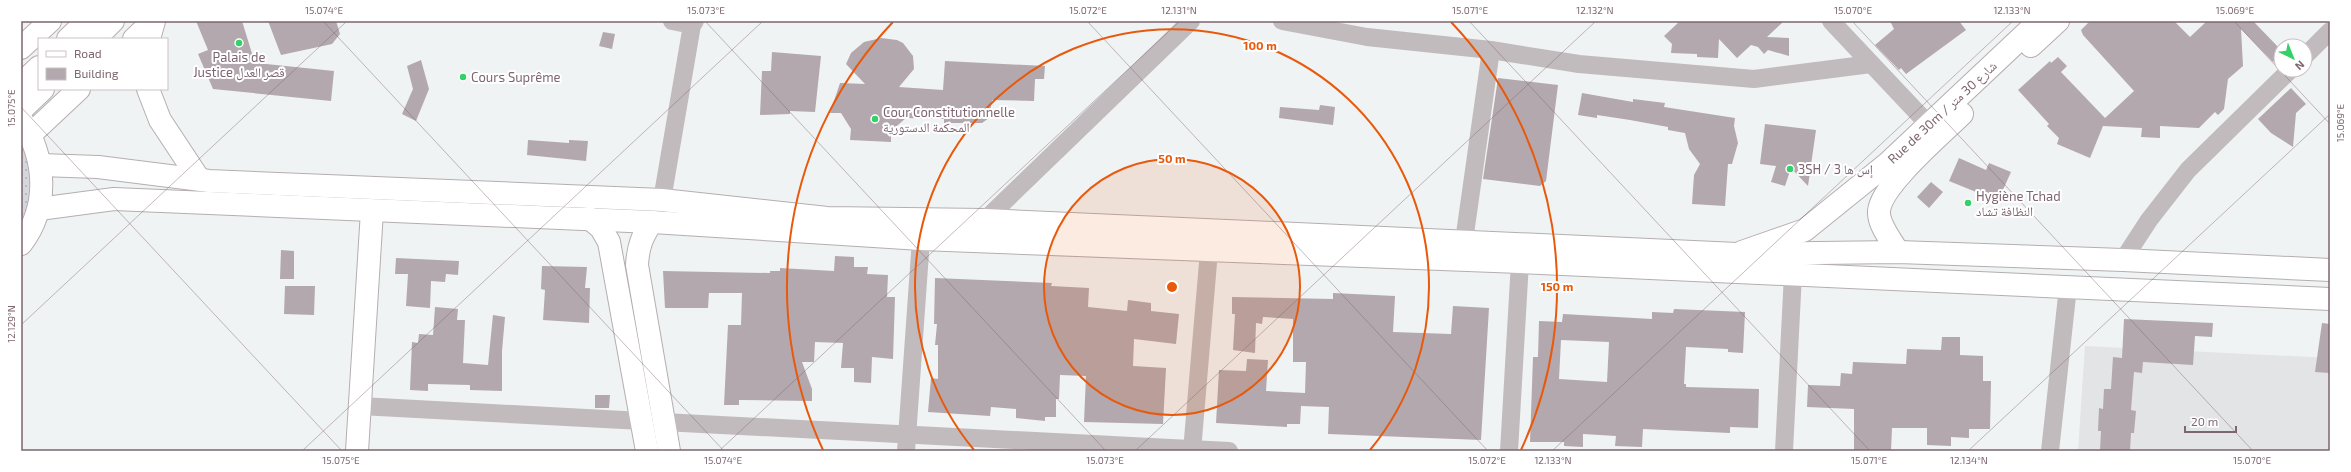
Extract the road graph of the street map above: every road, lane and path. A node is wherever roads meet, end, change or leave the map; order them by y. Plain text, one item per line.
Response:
1 (50, 21) edge
2 (87, 21) edge
3 (113, 21) edge
4 (153, 21) edge
5 (672, 21) edge
6 (1191, 21) edge
7 (1282, 21) edge
8 (1831, 21) edge
9 (2039, 21) edge
10 (2058, 21) edge
11 (694, 23) edge
12 (2330, 31) edge
13 (69, 38) edge
14 (96, 38) edge
15 (135, 38) edge
16 (149, 38) edge
17 (21, 48) edge
18 (2313, 48) edge
19 (1491, 50) junction
20 (1871, 64) junction
21 (38, 68) edge
22 (2282, 78) edge
23 (21, 84) edge
24 (42, 90) edge
25 (78, 90) edge
26 (148, 90) edge
27 (21, 110) edge
28 (1929, 125) junction
29 (26, 126) edge
30 (41, 165) junction
31 (199, 179) junction
32 (662, 200) junction
33 (39, 209) junction
34 (372, 211) junction
35 (589, 218) junction
36 (985, 220) junction
37 (652, 222) junction
38 (921, 239) junction
39 (1464, 241) junction
40 (21, 244) edge
41 (1210, 250) junction
42 (1898, 252) junction
43 (1737, 254) junction
44 (2123, 260) junction
45 (1520, 262) junction
46 (2330, 270) edge
47 (1793, 274) junction
48 (2068, 287) junction
49 (2330, 299) edge
50 (360, 406) junction
51 (642, 421) junction
52 (663, 422) junction
53 (907, 433) junction
54 (1192, 450) edge
55 (357, 451) edge
56 (647, 451) edge
57 (669, 451) edge
58 (906, 451) edge
59 (1229, 451) edge
60 (1509, 451) edge
61 (1784, 451) edge
62 (2050, 451) edge

1 - 17 main road
2 - 13 main road
3 - 14 main road
4 - 15 main road
4 - 16 main road
5 - 11 street
6 - 36 street
7 - 19 street
8 - 20 street
9 - 28 main road, Rue de 30m / شارع 30 متر
10 - 42 main road
11 - 32 street
12 - 18 street
19 - 20 street
19 - 39 street
20 - 28 street
21 - 23 main road
22 - 44 street
24 - 27 main road
25 - 29 main road
26 - 31 main road
28 - 43 main road, Rue de 30m / شارع 30 متر
29 - 30 main road
30 - 31 main road
30 - 33 main road
31 - 32 main road
32 - 36 main road
33 - 34 main road
33 - 40 main road
34 - 35 main road
34 - 50 main road
35 - 37 main road
35 - 51 main road
36 - 39 main road
37 - 38 main road
37 - 52 main road
38 - 41 main road
38 - 53 street
39 - 43 main road
41 - 45 main road
41 - 54 street
42 - 43 main road
42 - 44 main road
44 - 46 main road
45 - 47 main road
45 - 60 street
47 - 48 main road
47 - 61 street
48 - 49 main road
48 - 62 street
50 - 51 street
50 - 55 main road
51 - 56 main road
52 - 53 street
52 - 57 main road
53 - 54 street
53 - 58 street
54 - 59 street

